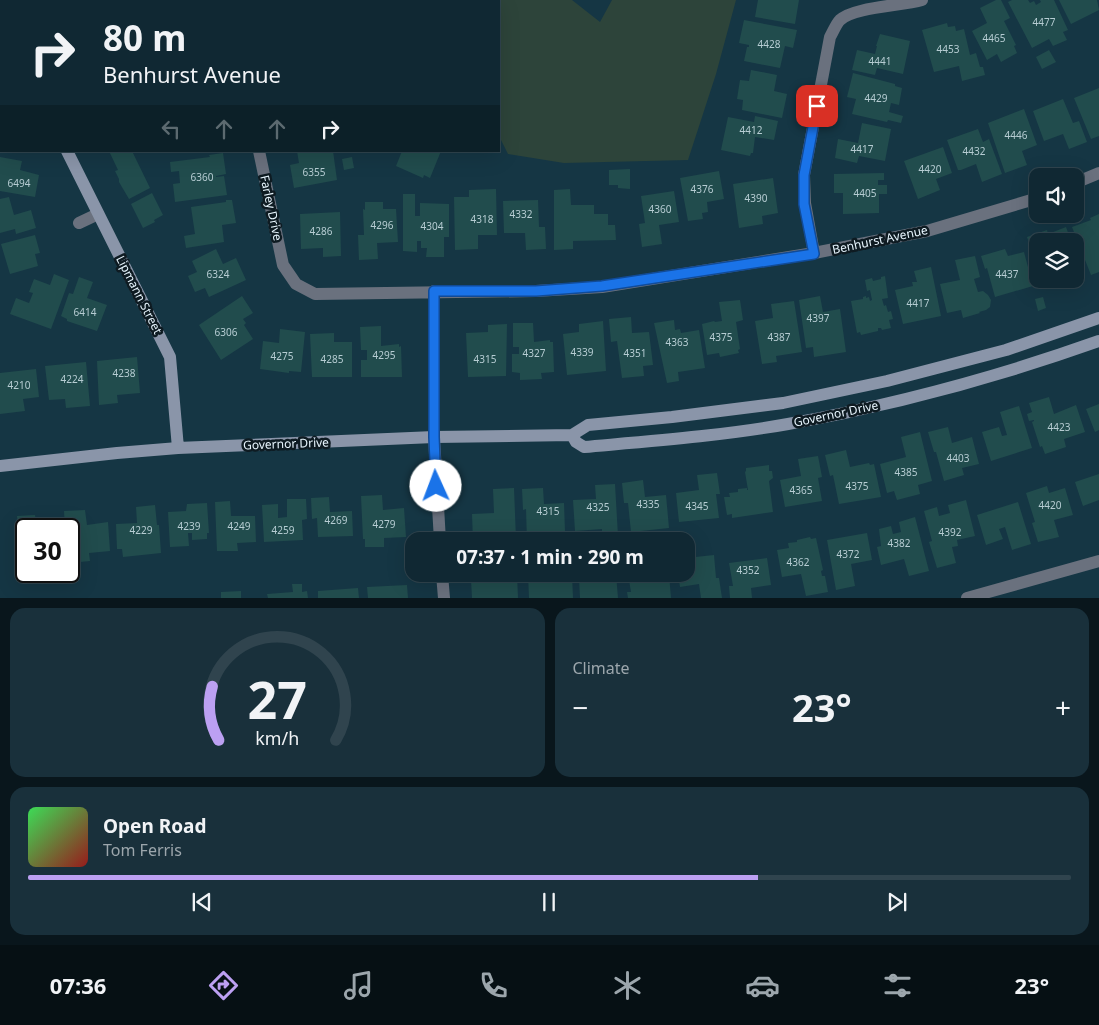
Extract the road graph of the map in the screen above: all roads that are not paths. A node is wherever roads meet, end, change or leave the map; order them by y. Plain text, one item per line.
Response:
1 (922, 0) edge
2 (67, 152) edge
3 (259, 152) edge
4 (1099, 173) edge
5 (1084, 179) edge
6 (1029, 201) edge
7 (98, 214) junction
8 (80, 223) dead end
9 (814, 254) junction
10 (283, 265) joint
11 (434, 291) junction
12 (1099, 318) edge
13 (1099, 341) edge
14 (572, 435) junction
15 (434, 437) junction
16 (178, 448) junction
17 (0, 466) edge
18 (439, 532) edge
19 (1099, 561) edge
20 (443, 582) edge
21 (444, 598) edge
22 (967, 598) edge

1 - 9 street
2 - 7 main road, Lipmann Street
3 - 10 street, Farley Drive
4 - 5 street
6 - 9 street, Benhurst Avenue
7 - 8 street
7 - 16 main road, Lipmann Street
9 - 11 street, Benhurst Avenue
10 - 11 street, Benhurst Avenue
11 - 15 street
12 - 14 main road, Governor Drive
13 - 14 main road, Governor Drive
14 - 15 main road, Governor Drive
15 - 16 main road, Governor Drive
15 - 18 street
16 - 17 main road, Governor Drive
19 - 22 street
20 - 21 street

